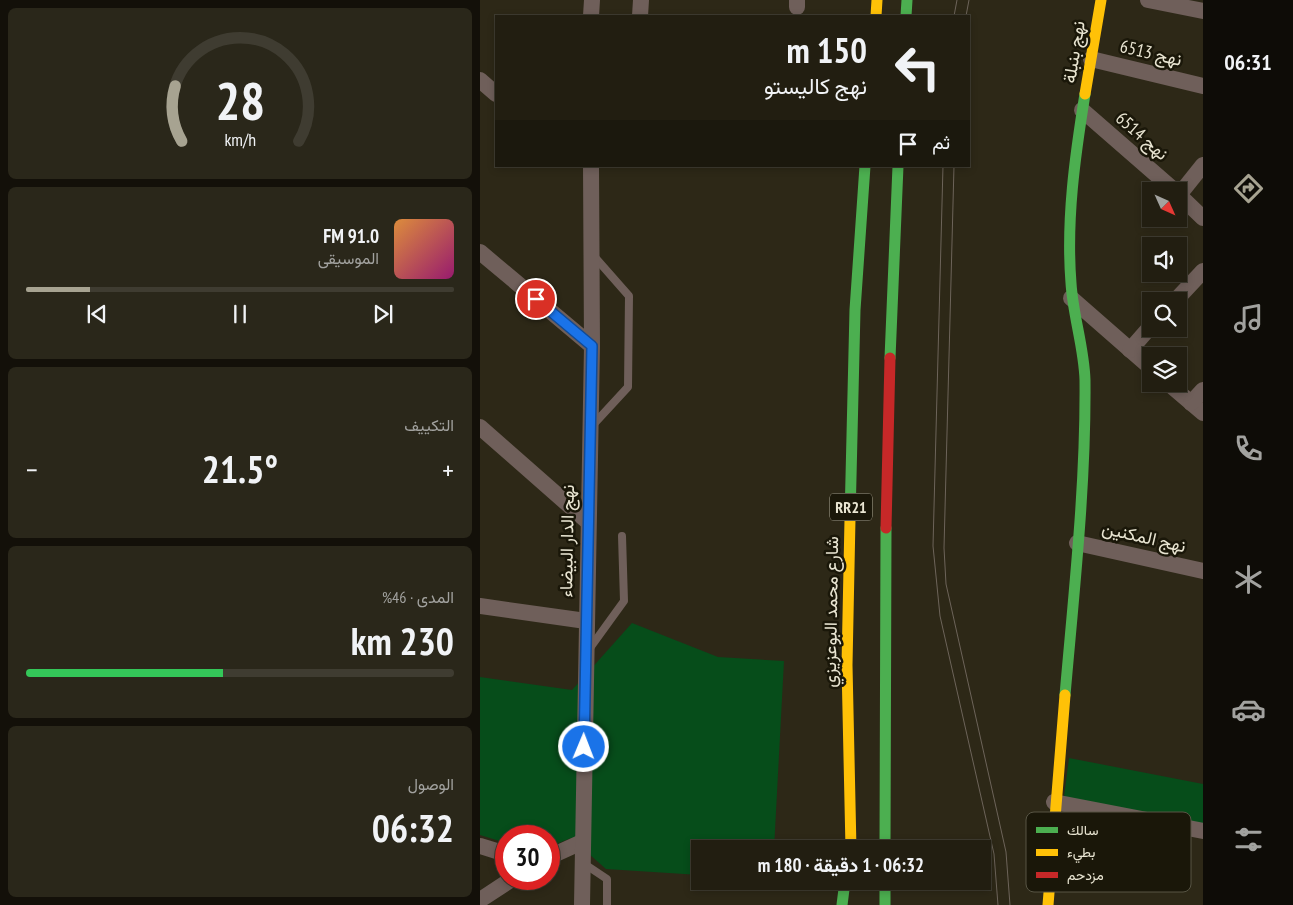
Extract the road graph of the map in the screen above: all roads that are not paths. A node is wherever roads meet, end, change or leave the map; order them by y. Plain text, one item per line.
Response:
1 (592, 0) edge
2 (641, 0) edge
3 (878, 0) edge
4 (907, 0) edge
5 (1100, 0) edge
6 (1148, 0) edge
7 (1193, 6) edge
8 (591, 15) edge
9 (640, 15) edge
10 (876, 15) edge
11 (906, 15) edge
12 (1091, 60) junction
13 (480, 80) edge
14 (1203, 86) edge
15 (495, 93) edge
16 (1082, 110) junction
17 (1203, 165) edge
18 (866, 167) edge
19 (898, 167) edge
20 (591, 172) edge
21 (1165, 182) edge
22 (1188, 184) edge
23 (1188, 204) edge
24 (1203, 218) edge
25 (480, 252) edge
26 (592, 254) junction
27 (1203, 271) edge
28 (1183, 292) edge
29 (1071, 298) junction
30 (1142, 336) edge
31 (592, 346) junction
32 (1130, 350) junction
33 (1142, 360) edge
34 (1203, 390) edge
35 (1178, 392) edge
36 (1197, 408) edge
37 (480, 427) edge
38 (589, 430) junction
39 (588, 522) junction
40 (622, 536) dead end
41 (1077, 542) junction
42 (1203, 571) edge
43 (480, 606) edge
44 (586, 620) junction
45 (585, 653) junction
46 (1054, 802) junction
47 (1053, 812) edge
48 (1105, 812) edge
49 (850, 840) edge
50 (885, 840) edge
51 (582, 842) junction
52 (480, 846) edge
53 (495, 851) edge
54 (560, 852) edge
55 (582, 863) junction
56 (495, 890) edge
57 (844, 890) edge
58 (850, 890) edge
59 (885, 890) edge
60 (1049, 892) edge
61 (480, 900) edge
62 (582, 905) edge
63 (607, 905) edge
64 (842, 905) edge
65 (850, 905) edge
66 (885, 905) edge
67 (1048, 905) edge

1 - 8 street
2 - 9 street
3 - 10 main road
4 - 11 main road
5 - 12 main road, نهج بنبلة
6 - 7 street
12 - 14 street, نهج 6513
12 - 16 main road, نهج بنبلة
13 - 15 street
16 - 21 street, نهج 6514
16 - 29 main road, نهج بنبلة
17 - 22 street
18 - 49 main road, شارع محمد البوعزيزي / RR21
19 - 50 main road, RR21
20 - 26 street, نهج الدار البيضاء
23 - 24 street
25 - 31 street
26 - 31 street, نهج الدار البيضاء
26 - 38 lane
27 - 28 street
29 - 32 street
29 - 41 main road, نهج بنبلة
30 - 32 street
31 - 38 street, نهج الدار البيضاء
32 - 33 street
34 - 36 street
35 - 36 street
37 - 39 street
38 - 39 street, نهج الدار البيضاء
39 - 44 street, نهج الدار البيضاء
40 - 45 lane
41 - 42 street, نهج المكنين
41 - 46 main road, نهج بنبلة
43 - 44 street
44 - 45 street, نهج الدار البيضاء
45 - 51 street, نهج الدار البيضاء
46 - 47 main road, نهج بنبلة
46 - 48 street
51 - 54 street
51 - 55 street, نهج الدار البيضاء
52 - 53 street
55 - 62 street, نهج الدار البيضاء
55 - 63 lane
56 - 61 street
57 - 64 main road
58 - 65 main road
59 - 66 main road
60 - 67 main road, نهج بنبلة

